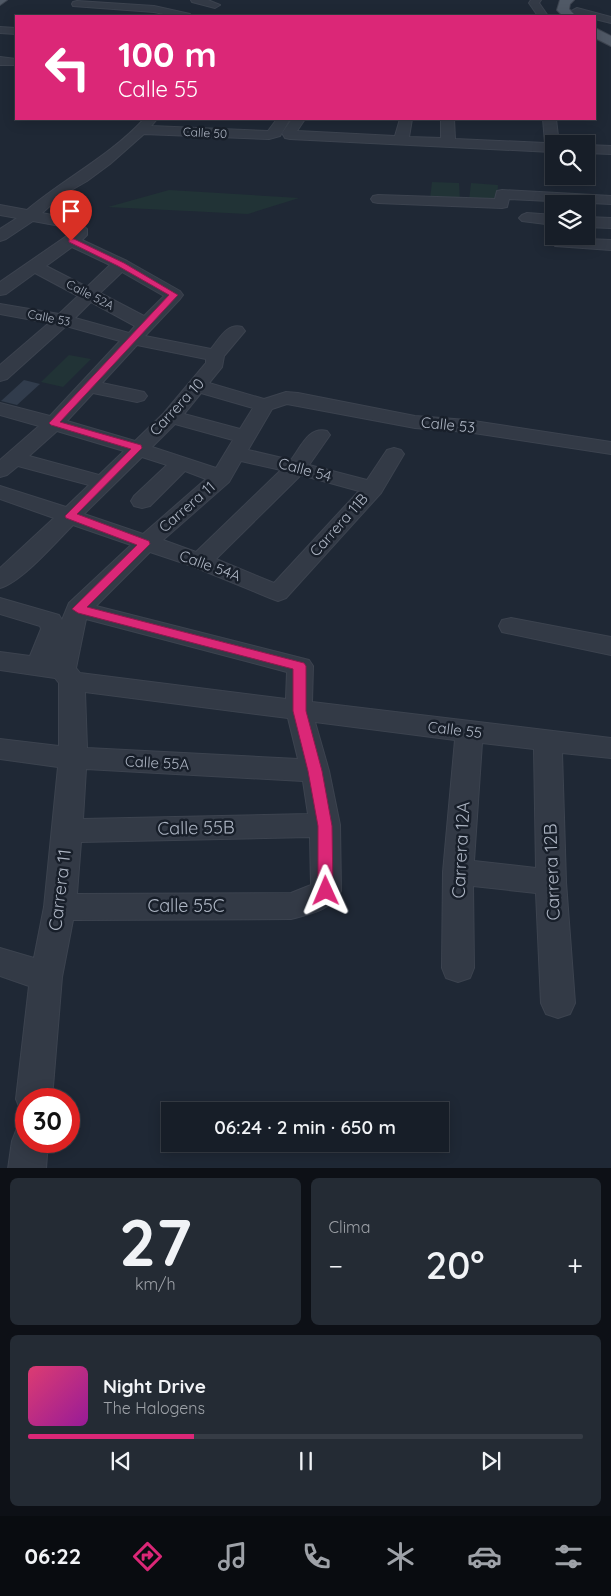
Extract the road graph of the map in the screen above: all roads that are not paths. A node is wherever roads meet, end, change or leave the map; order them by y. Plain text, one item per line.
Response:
1 (163, 0) edge
2 (196, 0) edge
3 (536, 0) edge
4 (568, 0) edge
5 (76, 5) edge
6 (215, 6) edge
7 (150, 13) edge
8 (174, 15) edge
9 (542, 15) edge
10 (568, 15) edge
11 (571, 15) edge
12 (592, 15) edge
13 (596, 16) edge
14 (611, 20) edge
15 (0, 30) edge
16 (15, 31) edge
17 (596, 33) edge
18 (611, 42) edge
19 (150, 120) edge
20 (279, 120) edge
21 (297, 120) edge
22 (406, 120) edge
23 (448, 120) edge
24 (550, 120) edge
25 (141, 130) junction
26 (552, 135) edge
27 (401, 141) junction
28 (448, 143) junction
29 (545, 148) edge
30 (595, 149) edge
31 (611, 150) edge
32 (378, 199) dead end
33 (611, 200) edge
34 (0, 210) edge
35 (31, 215) junction
36 (527, 218) dead end
37 (545, 219) edge
38 (595, 222) edge
39 (611, 223) edge
40 (0, 236) edge
41 (71, 241) junction
42 (595, 244) edge
43 (611, 245) edge
44 (121, 264) junction
45 (34, 266) junction
46 (0, 290) edge
47 (91, 294) junction
48 (0, 309) edge
49 (63, 320) junction
50 (146, 324) junction
51 (236, 331) dead end
52 (132, 339) junction
53 (215, 355) junction
54 (0, 375) edge
55 (88, 386) junction
56 (197, 386) junction
57 (137, 396) dead end
58 (266, 405) junction
59 (0, 410) edge
60 (171, 417) junction
61 (54, 423) junction
62 (320, 435) dead end
63 (241, 445) junction
64 (137, 448) junction
65 (611, 448) edge
66 (394, 454) dead end
67 (182, 463) junction
68 (7, 464) edge
69 (296, 468) junction
70 (221, 477) junction
71 (102, 482) junction
72 (373, 488) junction
73 (2, 495) edge
74 (142, 501) dead end
75 (70, 516) junction
76 (145, 544) junction
77 (200, 561) junction
78 (0, 580) edge
79 (278, 593) joint
80 (0, 606) edge
81 (78, 609) junction
82 (511, 626) dead end
83 (611, 646) edge
84 (0, 661) edge
85 (58, 672) junction
86 (300, 711) junction
87 (469, 732) junction
88 (548, 740) junction
89 (611, 748) edge
90 (0, 749) edge
91 (73, 758) junction
92 (315, 771) junction
93 (325, 826) junction
94 (67, 831) junction
95 (458, 872) junction
96 (551, 882) junction
97 (60, 907) junction
98 (0, 962) edge
99 (458, 968) dead end
100 (46, 978) junction
101 (558, 1003) dead end
102 (35, 1088) edge
103 (29, 1153) edge
104 (27, 1168) edge

1 - 7 street
2 - 6 street
3 - 9 street
4 - 10 main road
5 - 7 street
7 - 8 street
11 - 12 street
13 - 14 street
15 - 16 street
17 - 18 main road
19 - 25 street
20 - 25 street, Calle 50
21 - 27 street
22 - 27 street
23 - 28 street
24 - 26 street
25 - 35 street
27 - 28 street
28 - 29 street
30 - 31 street
32 - 33 street
34 - 35 street
35 - 40 street
35 - 41 street
36 - 37 street
38 - 39 street
41 - 44 street
41 - 45 street
42 - 43 street
44 - 47 street
44 - 50 street
45 - 46 street
45 - 47 street, Calle 52A
47 - 49 street
47 - 50 street, Calle 52A
48 - 49 street, Calle 53
49 - 52 street, Calle 53
49 - 54 street
50 - 52 street
51 - 53 street, Carrera 10
52 - 53 street, Calle 53
52 - 55 street
53 - 56 street, Carrera 10
55 - 57 street
55 - 61 street
56 - 58 street
56 - 60 street, Carrera 10
58 - 63 street, Carrera 11
58 - 65 street, Calle 53
59 - 61 street
60 - 63 street, Calle 54
60 - 64 street, Carrera 10
61 - 64 street
61 - 68 street
62 - 69 street
63 - 69 street, Calle 54
63 - 70 street, Carrera 11
64 - 67 street
64 - 71 street, Carrera 10
66 - 72 street, Carrera 11B
67 - 70 street
67 - 74 street
68 - 71 street
69 - 72 street, Calle 54
69 - 77 street
70 - 76 street, Carrera 11
71 - 75 street, Carrera 10
72 - 79 street, Carrera 11B
73 - 75 street, Calle 54A
75 - 76 street, Calle 54A
75 - 78 street, Carrera 10
76 - 77 street, Calle 54A
76 - 81 street, Carrera 11
77 - 79 street, Calle 54A
80 - 85 street
81 - 85 street, Carrera 11
81 - 86 street
82 - 83 street
84 - 85 street
85 - 86 street
85 - 91 street, Carrera 11
86 - 87 street, Calle 55
86 - 92 street
87 - 88 street, Calle 55
87 - 95 street, Carrera 12A
88 - 89 street, Calle 55
88 - 96 street, Carrera 12B
90 - 91 street, Calle 55A
91 - 92 street, Calle 55A
91 - 94 street, Carrera 11
92 - 93 street
93 - 94 street, Calle 55B
93 - 97 street, Calle 55C
94 - 97 street, Carrera 11
95 - 96 street
95 - 99 street, Carrera 12A
96 - 101 street, Carrera 12B
97 - 100 street, Carrera 11
98 - 100 street
100 - 102 street, Carrera 11
103 - 104 street

